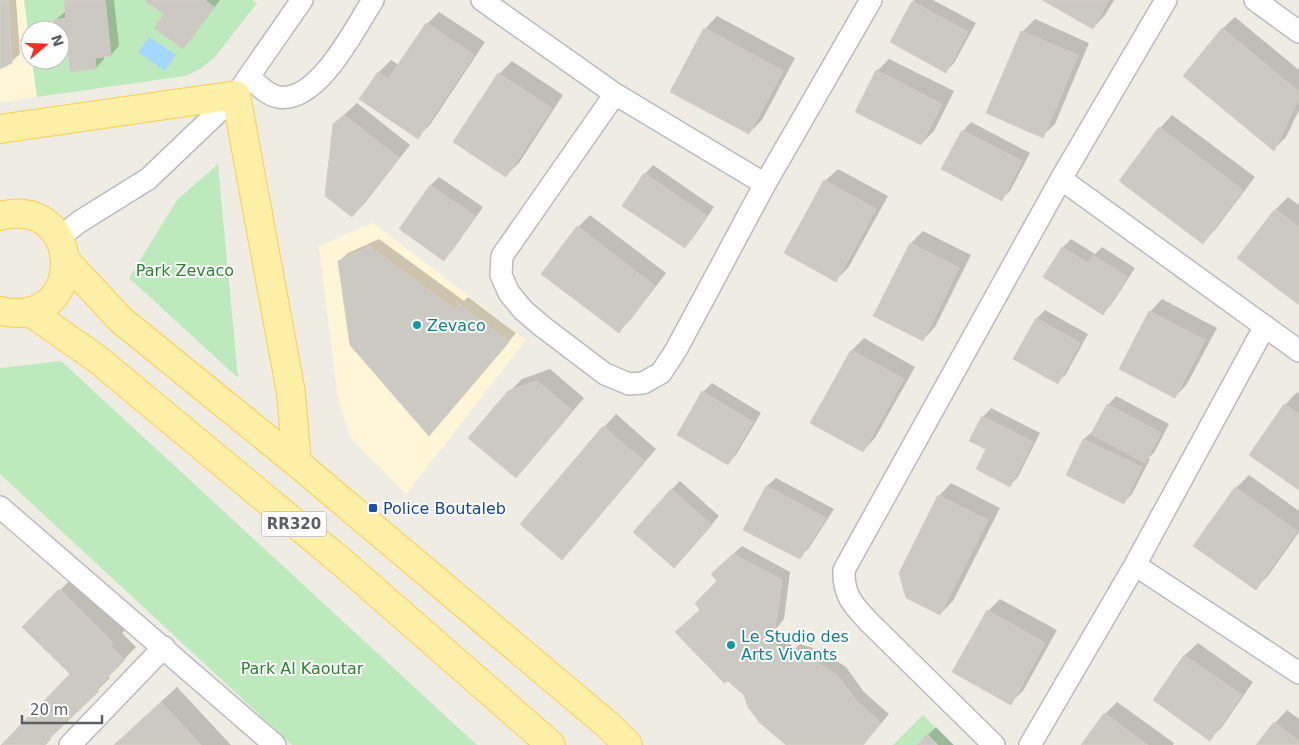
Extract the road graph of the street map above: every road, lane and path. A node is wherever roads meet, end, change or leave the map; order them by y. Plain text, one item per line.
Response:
1 (302, 0) edge
2 (373, 0) edge
3 (482, 0) edge
4 (871, 0) edge
5 (1166, 0) edge
6 (1255, 0) edge
7 (1299, 32) edge
8 (243, 86) junction
9 (615, 94) junction
10 (0, 129) edge
11 (1061, 179) junction
12 (765, 184) junction
13 (4, 213) edge
14 (62, 249) junction
15 (11, 315) edge
16 (1266, 326) junction
17 (1299, 351) edge
18 (297, 463) junction
19 (0, 506) edge
20 (1134, 565) junction
21 (164, 647) junction
22 (1299, 674) edge
23 (70, 745) edge
24 (275, 745) edge
25 (551, 745) edge
26 (628, 745) edge
27 (994, 745) edge
28 (1030, 745) edge

1 - 8 street
2 - 8 street
3 - 9 street
4 - 12 street
5 - 11 street
6 - 7 street
8 - 10 main road
8 - 14 street
8 - 18 main road
9 - 12 street
9 - 12 street
11 - 16 street
11 - 27 street
13 - 14 main road, RR320
14 - 15 main road, RR320
14 - 18 main road, RR320
15 - 25 main road, RR320
16 - 17 street
16 - 20 street
18 - 26 main road, RR320
19 - 21 street
20 - 22 street
20 - 28 street
21 - 23 street
21 - 24 street

